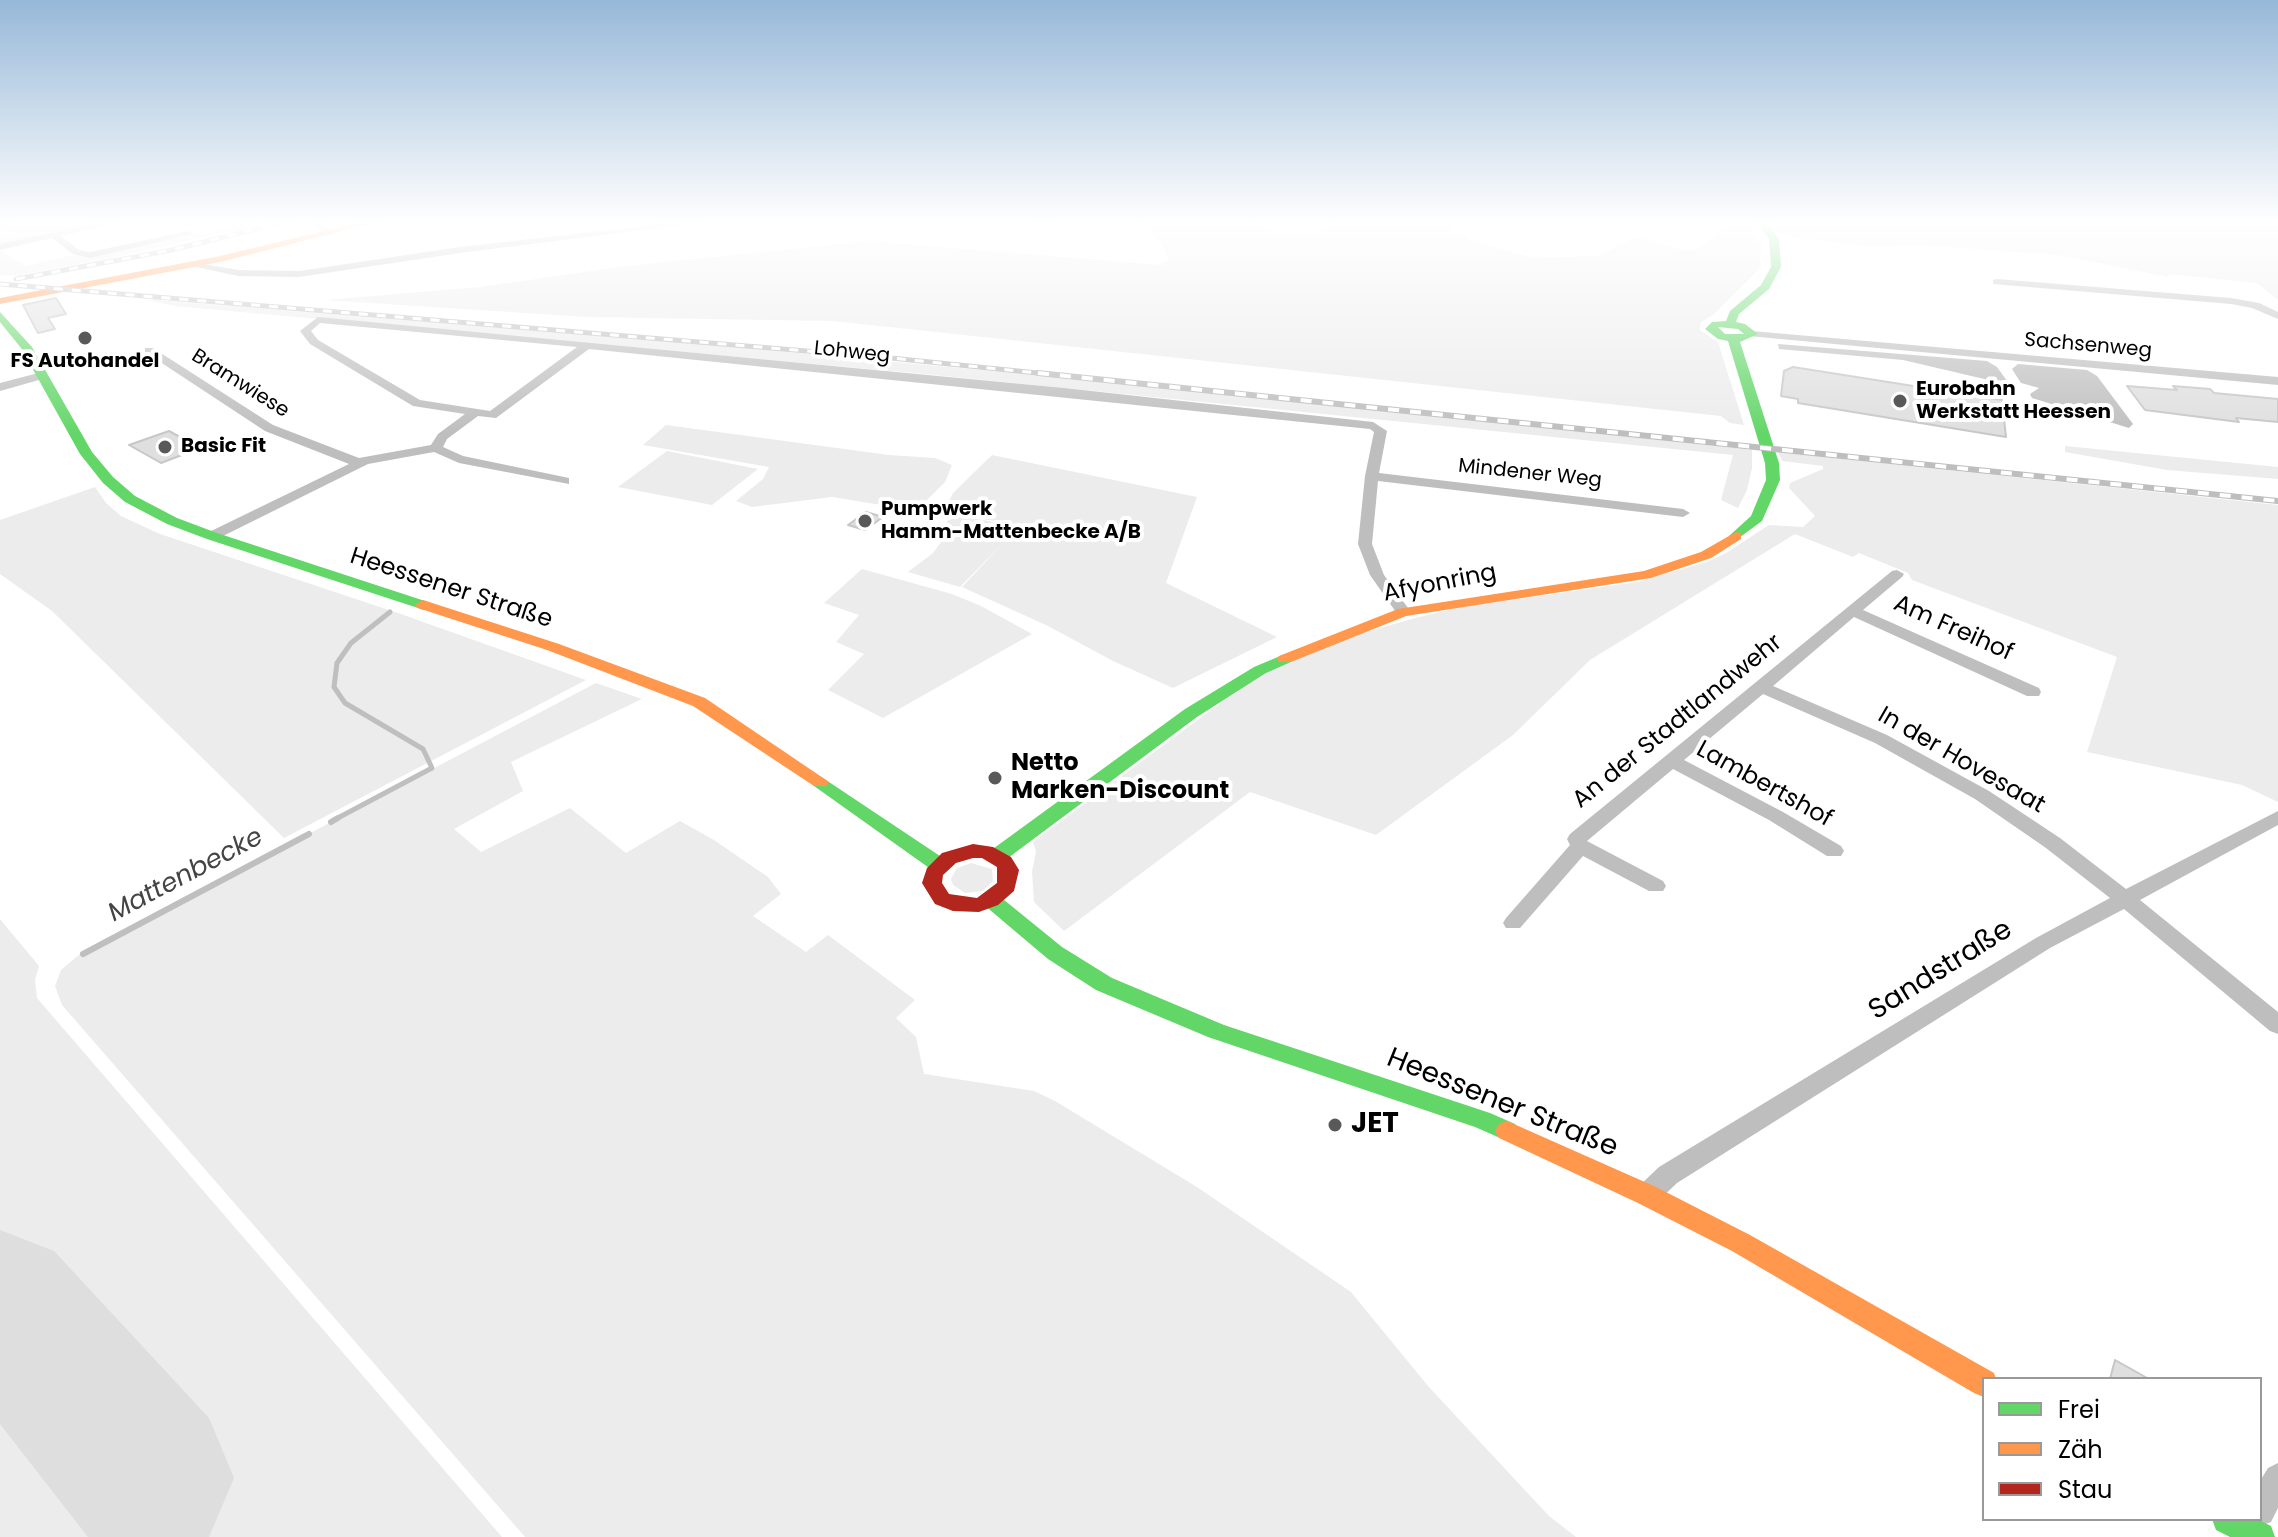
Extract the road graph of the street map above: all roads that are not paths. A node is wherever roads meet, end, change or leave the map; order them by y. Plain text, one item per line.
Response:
1 (51, 292) edge
2 (1759, 292) edge
3 (2118, 292) edge
4 (1, 311) edge
5 (2278, 316) edge
6 (1738, 332) junction
7 (587, 345) junction
8 (149, 350) dead end
9 (42, 376) junction
10 (2278, 381) edge
11 (0, 387) edge
12 (475, 413) junction
13 (436, 448) junction
14 (359, 463) junction
15 (1372, 476) junction
16 (564, 481) dead end
17 (1683, 513) dead end
18 (212, 536) junction
19 (1897, 574) dead end
20 (1853, 611) junction
21 (1403, 612) junction
22 (1762, 687) junction
23 (2033, 692) dead end
24 (1671, 761) junction
25 (2278, 817) edge
26 (1580, 846) junction
27 (1834, 851) dead end
28 (997, 856) junction
29 (939, 865) junction
30 (1656, 886) dead end
31 (2124, 898) junction
32 (991, 900) junction
33 (1513, 923) dead end
34 (2278, 1025) edge
35 (1647, 1195) junction
36 (1982, 1382) edge
37 (2278, 1478) edge
38 (2262, 1505) edge

1 - 4 main road
2 - 6 main road
3 - 5 street
4 - 9 main road, Heessener Straße
6 - 10 street, Sachsenweg
6 - 21 main road, Afyonring
7 - 12 street
7 - 12 street, Lohweg
7 - 15 street, Lohweg
8 - 14 street, Bramwiese
9 - 11 street
9 - 18 main road, Heessener Straße
12 - 13 street
13 - 14 street
13 - 16 street
14 - 18 street
15 - 17 street, Mindener Weg
15 - 21 street
18 - 29 main road, Heessener Straße
19 - 20 street, An der Stadtlandwehr
20 - 22 street, An der Stadtlandwehr
20 - 23 street, Am Freihof
21 - 28 main road, Afyonring
22 - 24 street, An der Stadtlandwehr
22 - 31 street, In der Hovesaat
24 - 26 street, An der Stadtlandwehr
24 - 27 street, Lambertshof
25 - 31 street, Sandstraße
26 - 30 street
26 - 33 street, An der Stadtlandwehr
28 - 29 main road
28 - 32 main road
29 - 32 main road
31 - 34 street, In der Hovesaat
31 - 35 street, Sandstraße
32 - 35 main road, Heessener Straße
35 - 36 main road, Heessener Straße
37 - 38 street

